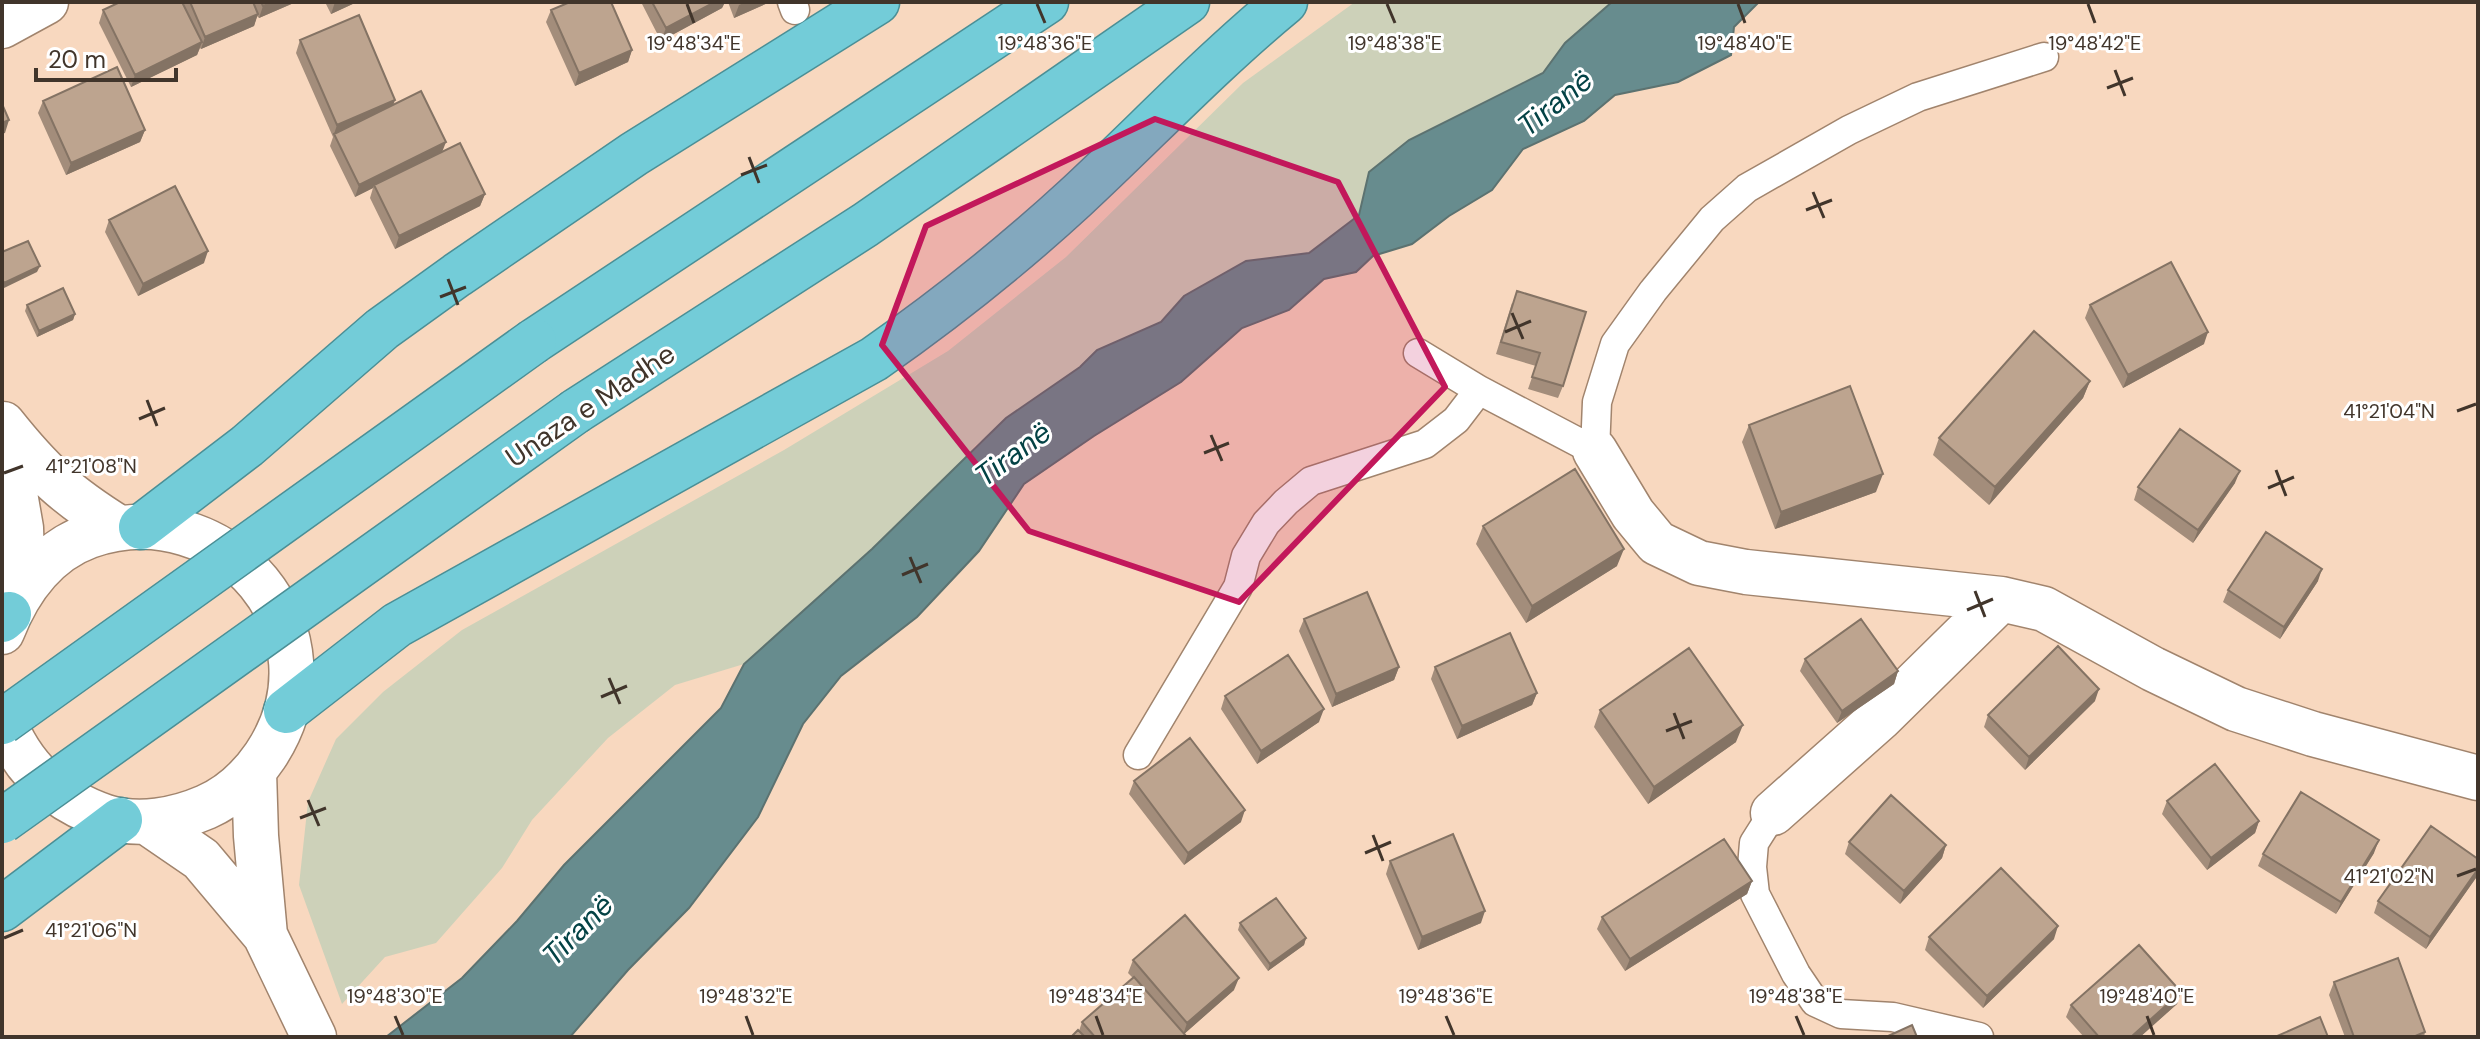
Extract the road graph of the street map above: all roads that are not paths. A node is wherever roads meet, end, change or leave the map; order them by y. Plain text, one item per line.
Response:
1 (46, 2) edge
2 (877, 2) edge
3 (1046, 2) edge
4 (1187, 2) edge
5 (1285, 2) edge
6 (2, 26) edge
7 (2044, 57) dead end
8 (1418, 353) dead end
9 (1479, 390) junction
10 (2, 424) edge
11 (1595, 451) junction
12 (130, 527) junction
13 (2001, 599) junction
14 (9, 614) edge
15 (286, 711) junction
16 (2, 719) edge
17 (1138, 755) dead end
18 (254, 772) junction
19 (2478, 778) edge
20 (1773, 813) joint
21 (2, 821) edge
22 (134, 821) junction
23 (2, 909) edge
24 (265, 935) junction
25 (314, 1037) edge
26 (1979, 1037) edge

1 - 6 main road
2 - 12 highway
3 - 16 highway, bridge
4 - 21 highway, Unaza e Madhe, bridge
5 - 15 highway
7 - 11 lane
8 - 9 lane
9 - 11 lane
9 - 17 lane
10 - 12 main road
10 - 14 main road
11 - 13 main road
12 - 14 main road
12 - 15 main road
13 - 19 main road
13 - 20 main road
15 - 18 main road
16 - 22 main road
18 - 22 main road
18 - 24 main road
20 - 26 lane
22 - 23 highway
22 - 24 main road
24 - 25 main road

